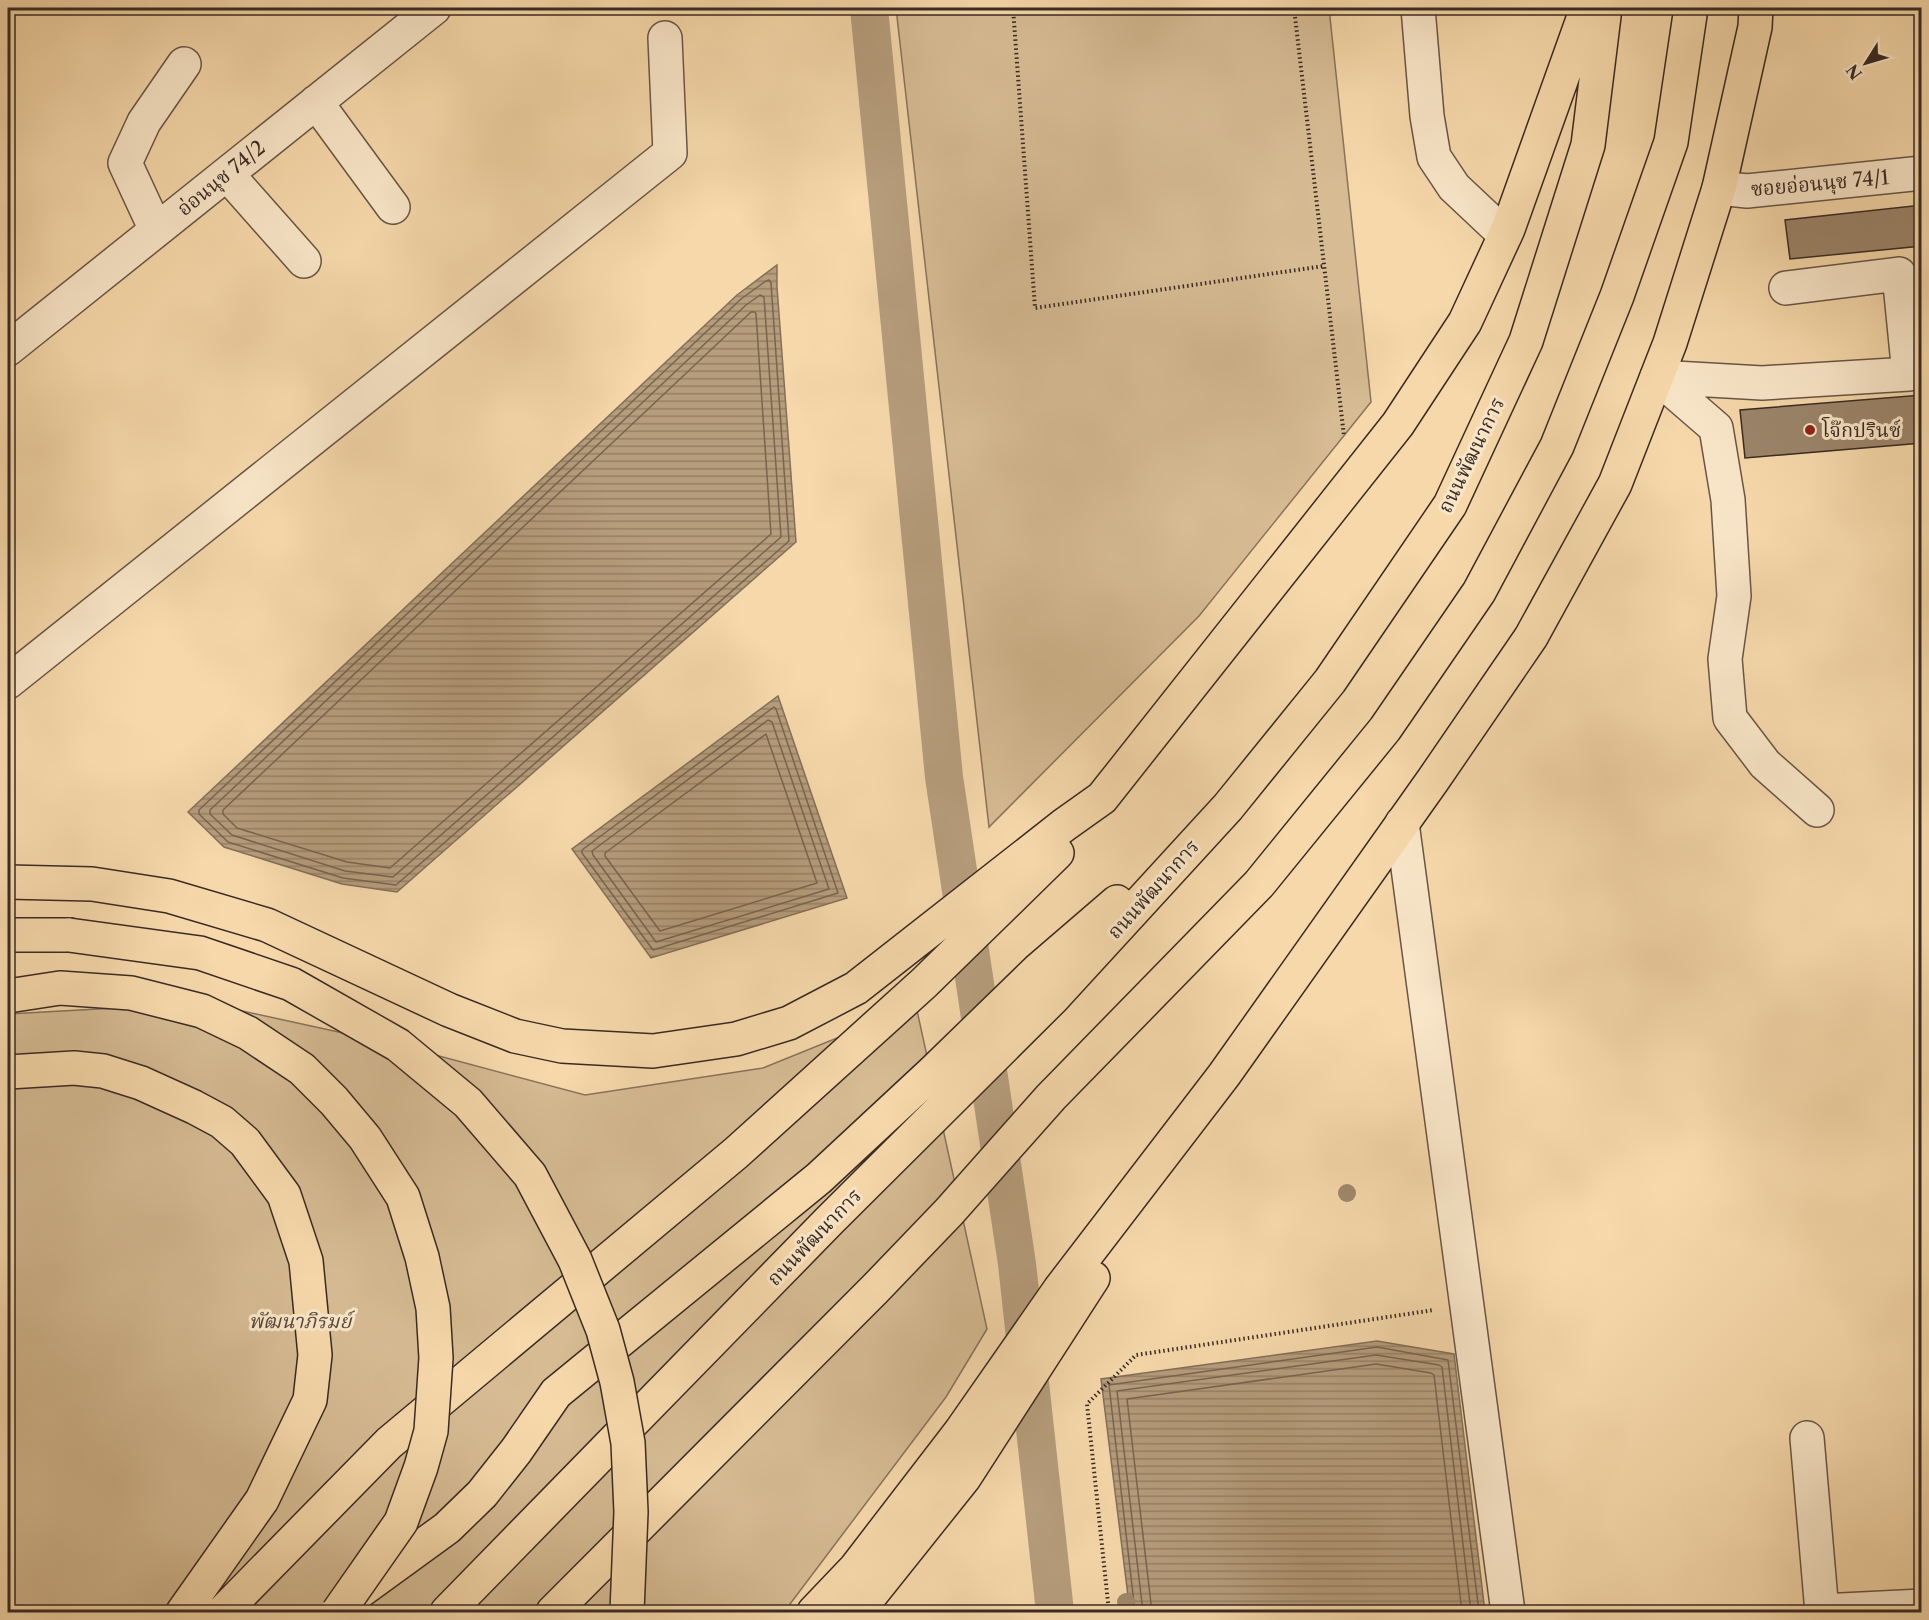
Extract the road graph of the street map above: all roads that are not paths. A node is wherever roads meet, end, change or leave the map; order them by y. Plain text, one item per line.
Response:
1 (434, 8) edge
2 (1418, 8) edge
3 (1587, 8) edge
4 (1605, 8) edge
5 (1691, 8) edge
6 (1756, 8) edge
7 (664, 38) dead end
8 (184, 64) dead end
9 (316, 102) junction
10 (1922, 173) edge
11 (227, 174) junction
12 (1719, 188) junction
13 (393, 207) dead end
14 (156, 230) junction
15 (1505, 235) junction
16 (304, 261) dead end
17 (1786, 288) dead end
18 (8, 349) edge
19 (1657, 377) junction
20 (8, 682) edge
21 (1228, 807) junction
22 (1817, 810) dead end
23 (1402, 823) junction
24 (1069, 830) junction
25 (8, 882) edge
26 (8, 934) edge
27 (8, 996) edge
28 (8, 1072) edge
29 (1065, 1302) junction
30 (1807, 1438) dead end
31 (1922, 1606) edge
32 (183, 1612) edge
33 (223, 1612) edge
34 (329, 1612) edge
35 (338, 1612) edge
36 (447, 1612) edge
37 (553, 1612) edge
38 (627, 1612) edge
39 (814, 1612) edge
40 (857, 1612) edge
41 (1509, 1612) edge
42 (1822, 1612) edge

1 - 9 street, อ่อนนุช 74/2
2 - 15 street
3 - 15 main road
4 - 21 main road, ถนนพัฒนาการ
5 - 37 main road
6 - 12 main road
7 - 20 street
8 - 14 street
9 - 11 street, อ่อนนุช 74/2
9 - 13 street
10 - 12 street, ซอยอ่อนนุช 74/1
11 - 14 street, อ่อนนุช 74/2
11 - 16 street
12 - 19 main road
14 - 18 street, อ่อนนุช 74/2
15 - 24 main road
17 - 19 street
19 - 22 street
19 - 23 main road
21 - 34 main road
21 - 36 main road, ถนนพัฒนาการ
23 - 29 main road
23 - 41 street
24 - 25 main road
24 - 33 main road
26 - 38 main road, bridge
27 - 35 main road, bridge
28 - 32 main road
29 - 39 main road
29 - 40 main road
30 - 42 street
31 - 42 street

